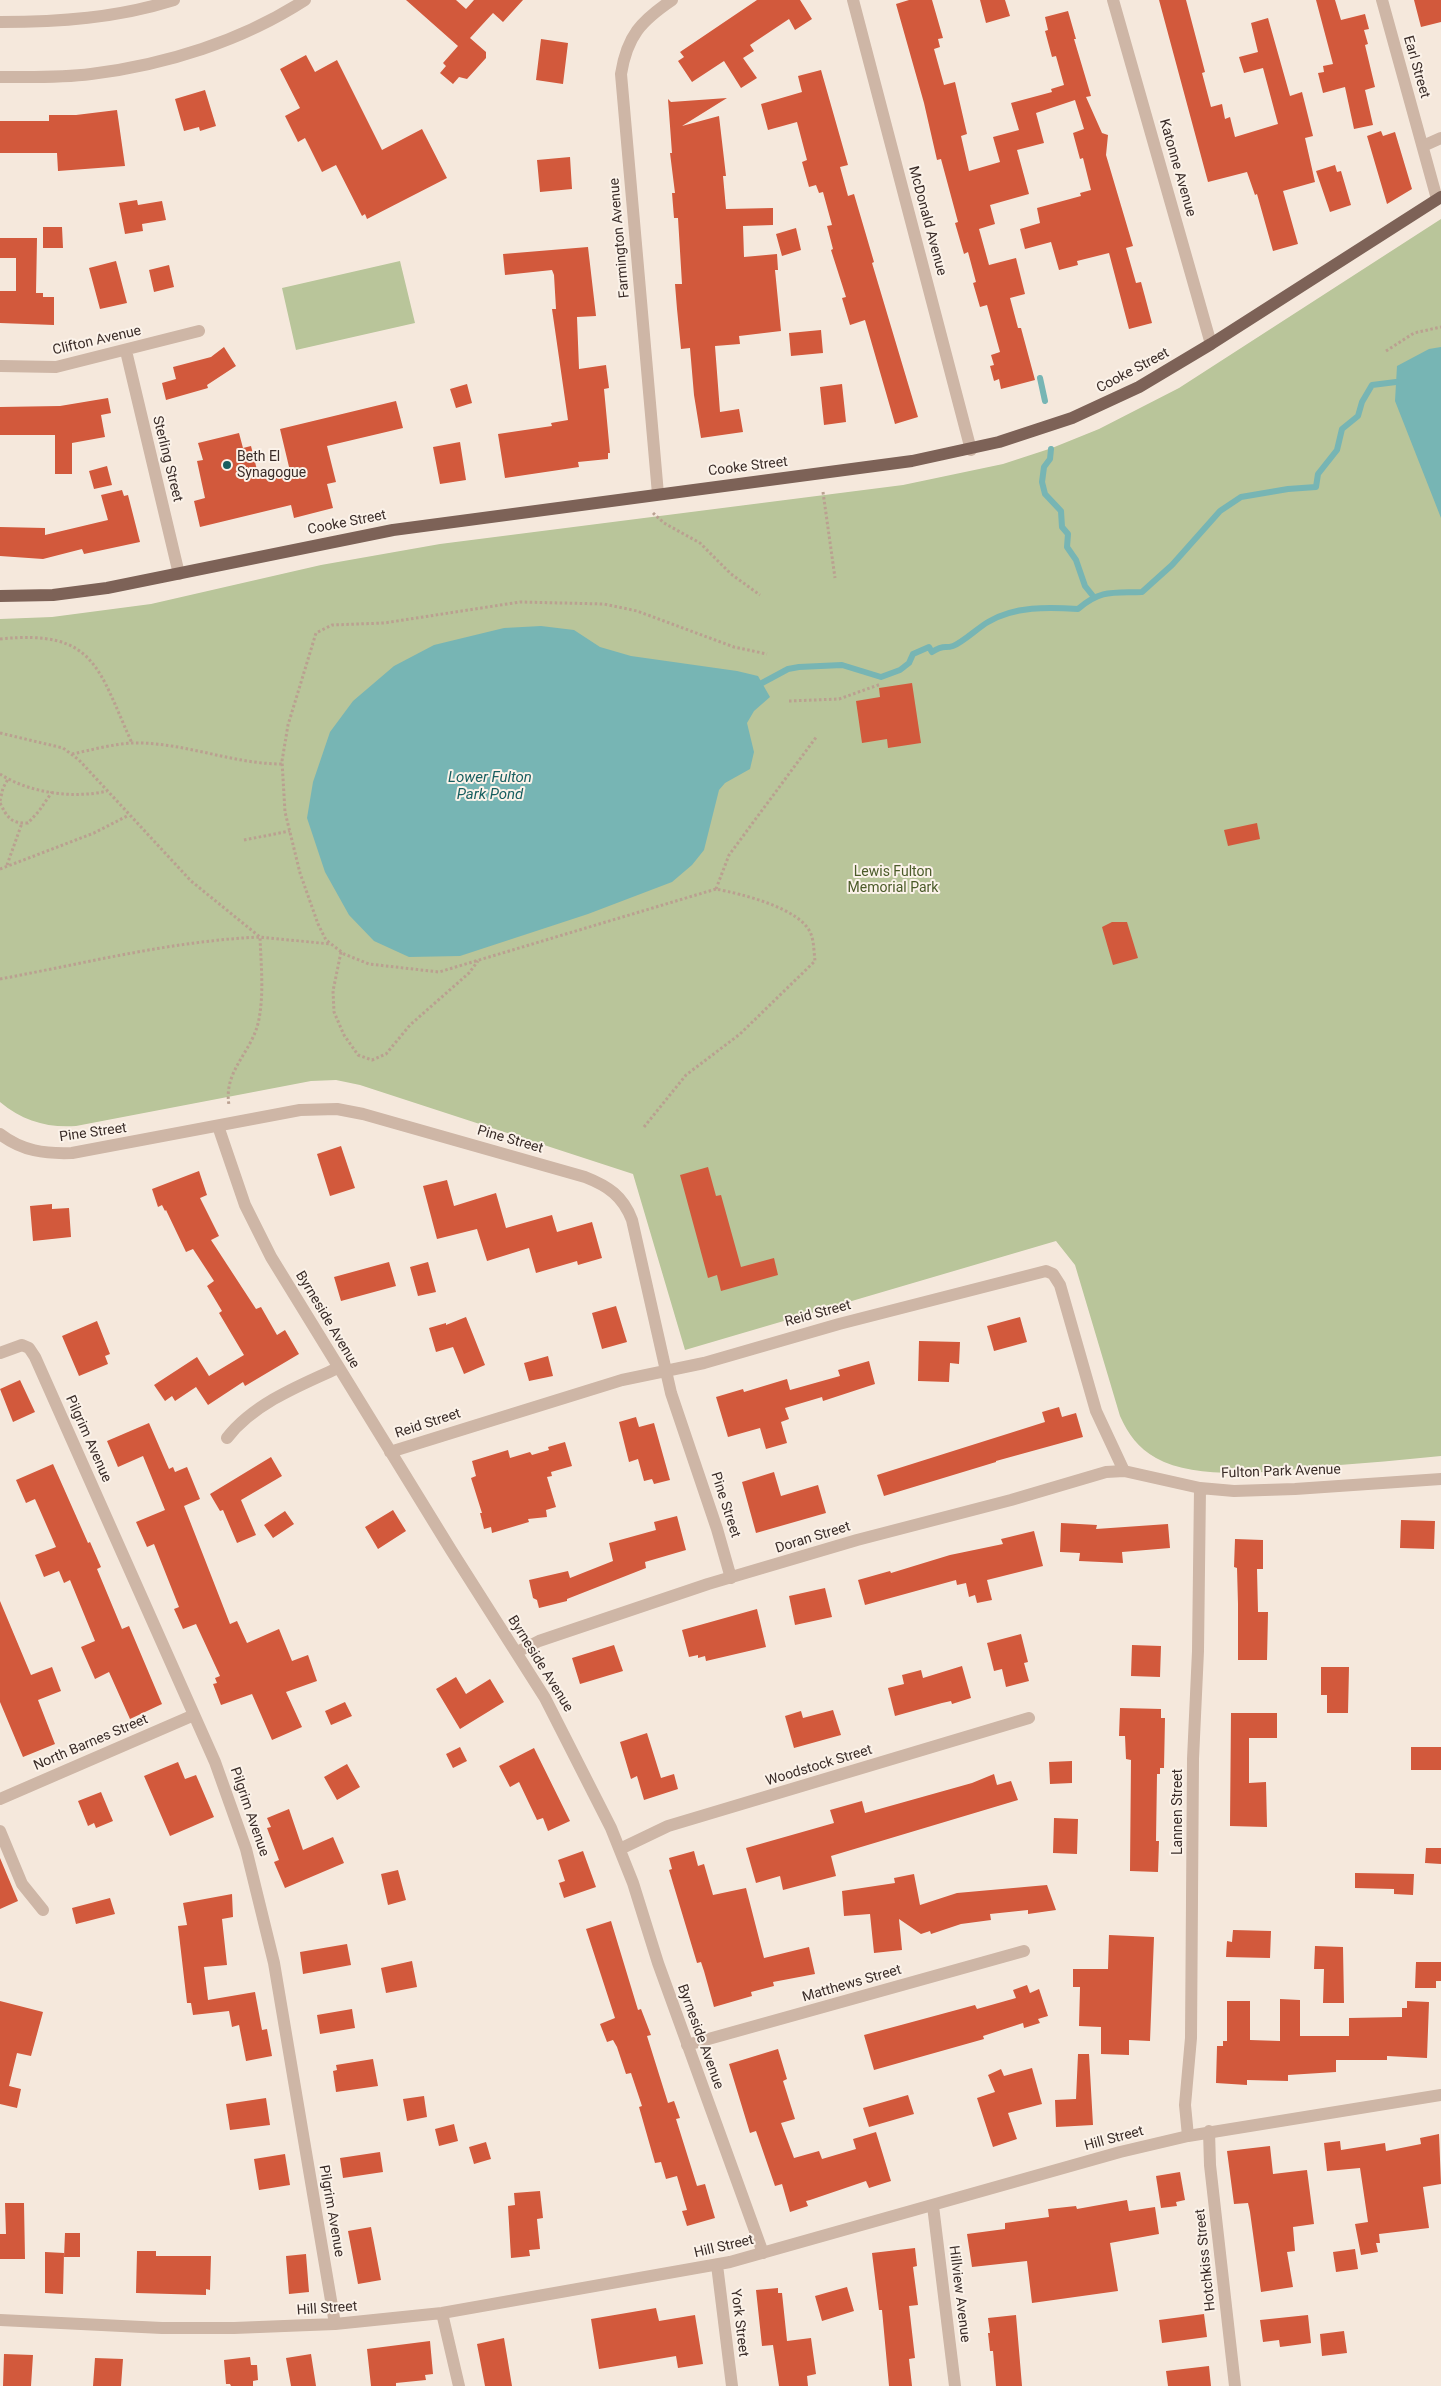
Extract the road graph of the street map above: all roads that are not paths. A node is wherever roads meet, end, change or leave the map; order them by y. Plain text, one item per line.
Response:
1 (174, 0) edge
2 (305, 0) edge
3 (672, 0) edge
4 (853, 0) edge
5 (1113, 0) edge
6 (1382, 0) edge
7 (0, 22) edge
8 (0, 77) edge
9 (1441, 138) edge
10 (1422, 146) junction
11 (1439, 198) edge
12 (200, 330) dead end
13 (1212, 344) junction
14 (126, 351) junction
15 (0, 366) edge
16 (972, 450) junction
17 (658, 494) junction
18 (180, 574) junction
19 (0, 596) edge
20 (218, 1126) junction
21 (0, 1134) edge
22 (0, 1353) edge
23 (338, 1368) junction
24 (666, 1370) junction
25 (227, 1438) dead end
26 (390, 1452) junction
27 (1124, 1471) junction
28 (1441, 1479) edge
29 (1200, 1488) junction
30 (730, 1578) junction
31 (517, 1652) junction
32 (194, 1715) junction
33 (1029, 1718) dead end
34 (0, 1799) edge
35 (0, 1831) edge
36 (620, 1849) junction
37 (43, 1910) dead end
38 (1024, 1951) dead end
39 (687, 2045) junction
40 (1441, 2095) edge
41 (1209, 2131) junction
42 (1188, 2136) junction
43 (933, 2206) junction
44 (763, 2253) junction
45 (717, 2265) junction
46 (442, 2313) junction
47 (0, 2320) edge
48 (335, 2324) junction
49 (459, 2386) edge
50 (732, 2386) edge
51 (956, 2386) edge
52 (1234, 2386) edge

1 - 7 street
2 - 8 street
3 - 17 street, Farmington Avenue
4 - 16 street, McDonald Avenue
5 - 13 street, Katonne Avenue
6 - 10 street, Earl Street
9 - 10 street
10 - 11 street, Earl Street
11 - 13 main road, Cooke Street
12 - 14 street, Clifton Avenue
13 - 16 main road, Cooke Street
14 - 15 street, Clifton Avenue
14 - 18 street, Sterling Street
16 - 17 main road, Cooke Street
17 - 18 main road, Cooke Street
18 - 19 main road, Cooke Street
20 - 21 street, Pine Street
20 - 23 street, Byrneside Avenue
20 - 24 street, Pine Street
22 - 32 street, Pilgrim Avenue
23 - 25 street
23 - 26 street, Byrneside Avenue
24 - 26 street, Reid Street
24 - 27 street, Reid Street
24 - 30 street, Pine Street
26 - 31 street, Byrneside Avenue
27 - 29 street, Fulton Park Avenue
27 - 30 street, Doran Street
28 - 29 street, Fulton Park Avenue
29 - 42 street, Lannen Street
30 - 31 street, Doran Street
31 - 36 street, Byrneside Avenue
32 - 34 street, North Barnes Street
32 - 48 street, Pilgrim Avenue
33 - 36 street, Woodstock Street
35 - 37 street
36 - 39 street, Byrneside Avenue
38 - 39 street, Matthews Street
39 - 44 street, Byrneside Avenue
40 - 41 street, Hill Street
41 - 42 street, Hill Street
41 - 52 street, Hotchkiss Street
42 - 43 street, Hill Street
43 - 44 street, Hill Street
43 - 51 street, Hillview Avenue
44 - 45 street, Hill Street
45 - 46 street, Hill Street
45 - 50 street, York Street
46 - 48 street, Hill Street
46 - 49 street
47 - 48 street, Hill Street

